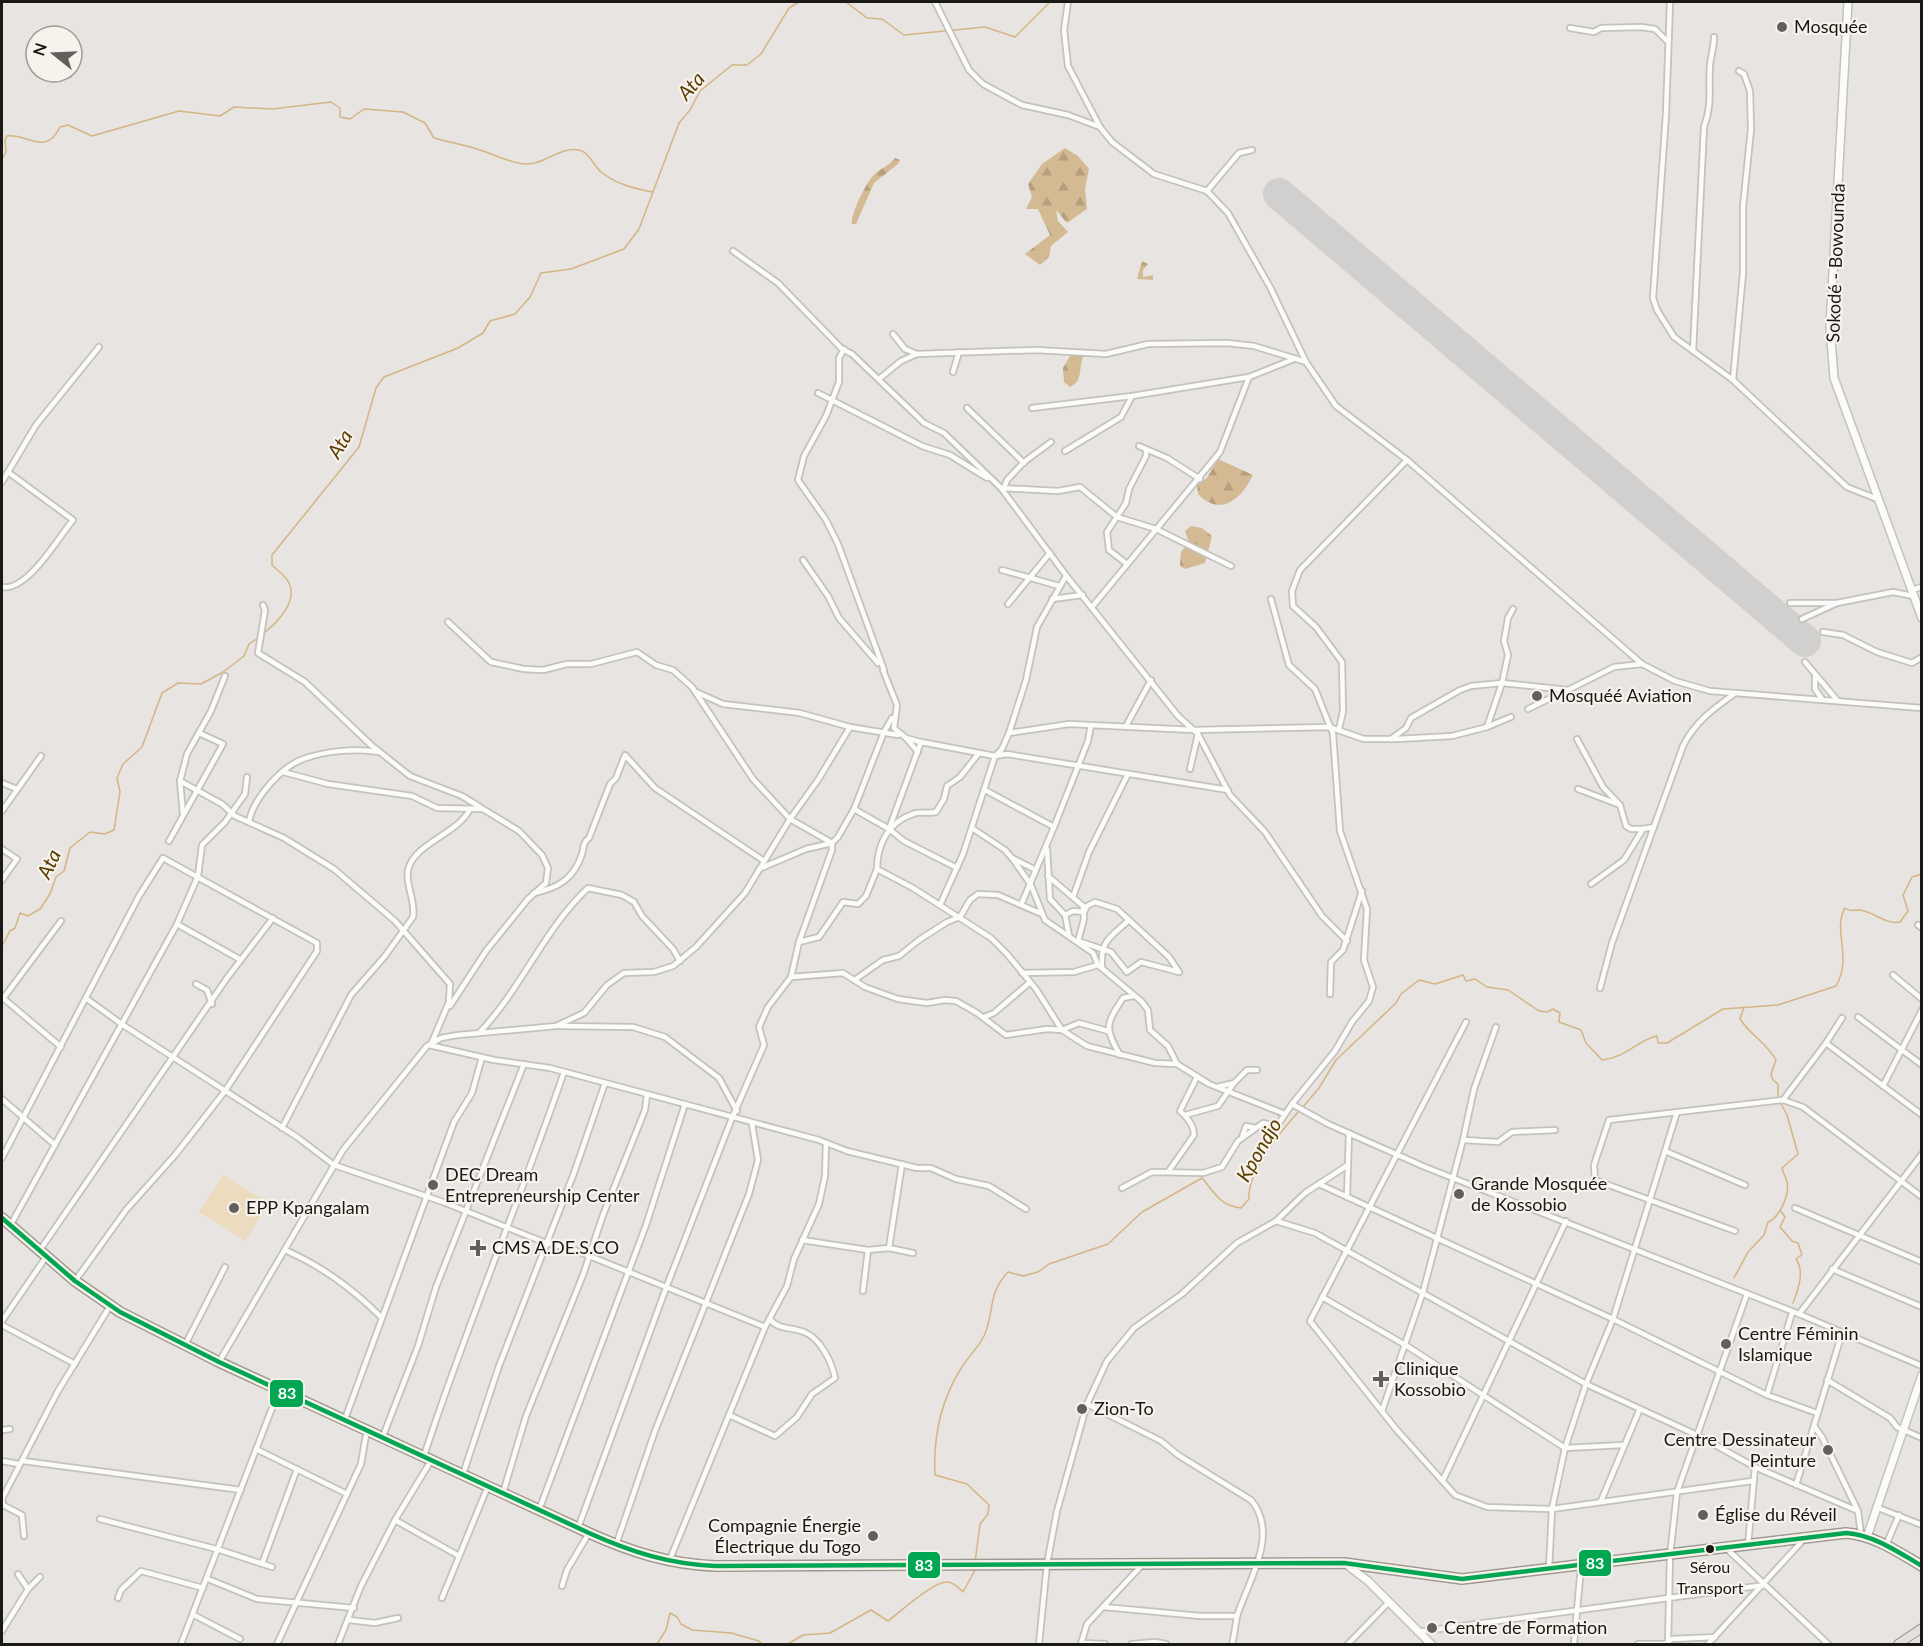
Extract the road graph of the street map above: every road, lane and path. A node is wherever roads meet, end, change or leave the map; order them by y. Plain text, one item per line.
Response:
1 (935, 2) edge
2 (1068, 2) edge
3 (1670, 2) edge
4 (1848, 2) edge
5 (1570, 28) dead end
6 (1714, 37) dead end
7 (1667, 41) junction
8 (1739, 71) dead end
9 (1100, 127) junction
10 (1252, 150) dead end
11 (1208, 191) junction
12 (733, 251) dead end
13 (893, 334) dead end
14 (99, 347) dead end
15 (844, 350) junction
16 (1693, 351) junction
17 (959, 352) junction
18 (917, 354) junction
19 (1294, 359) junction
20 (1306, 362) junction
21 (953, 372) dead end
22 (1249, 377) junction
23 (879, 379) junction
24 (1733, 380) junction
25 (818, 393) dead end
26 (1131, 396) junction
27 (831, 399) junction
28 (967, 408) dead end
29 (1032, 408) dead end
30 (1051, 442) dead end
31 (1139, 446) dead end
32 (1146, 450) junction
33 (1065, 451) dead end
34 (1407, 460) junction
35 (1024, 463) junction
36 (8, 472) junction
37 (1200, 479) junction
38 (2, 482) edge
39 (1002, 488) junction
40 (1877, 499) junction
41 (1117, 517) junction
42 (1156, 529) junction
43 (1050, 553) junction
44 (803, 560) dead end
45 (1126, 564) junction
46 (1231, 566) dead end
47 (1002, 570) dead end
48 (1066, 576) junction
49 (1030, 578) junction
50 (1059, 586) junction
51 (2, 587) edge
52 (1922, 587) edge
53 (1912, 593) junction
54 (1083, 596) junction
55 (1052, 599) junction
56 (1271, 599) dead end
57 (1790, 603) dead end
58 (1837, 603) junction
59 (1008, 604) dead end
60 (262, 605) dead end
61 (1092, 607) junction
62 (1514, 609) dead end
63 (1922, 618) edge
64 (1802, 619) dead end
65 (448, 622) dead end
66 (1823, 632) dead end
67 (1922, 657) edge
68 (1805, 662) dead end
69 (1642, 664) junction
70 (884, 670) junction
71 (225, 676) dead end
72 (1815, 677) junction
73 (1151, 680) junction
74 (1502, 683) junction
75 (1568, 690) junction
76 (696, 692) junction
77 (1734, 694) junction
78 (1822, 699) junction
79 (1837, 700) junction
80 (1922, 708) edge
81 (1528, 709) dead end
82 (897, 711) junction
83 (1511, 717) dead end
84 (1091, 725) junction
85 (1126, 726) junction
86 (850, 727) junction
87 (1329, 727) junction
88 (1487, 727) junction
89 (1339, 729) junction
90 (884, 732) junction
91 (1196, 732) junction
92 (199, 733) junction
93 (1009, 734) junction
94 (906, 738) junction
95 (1391, 739) junction
96 (1577, 739) dead end
97 (921, 742) junction
98 (380, 752) junction
99 (918, 752) junction
100 (979, 753) junction
101 (40, 756) dead end
102 (995, 756) junction
103 (1078, 766) junction
104 (1190, 769) dead end
105 (283, 772) junction
106 (1128, 774) junction
107 (247, 777) dead end
108 (180, 781) junction
109 (2, 783) edge
110 (17, 789) junction
111 (1578, 789) dead end
112 (985, 790) junction
113 (1228, 790) junction
114 (198, 791) junction
115 (1620, 806) junction
116 (470, 809) junction
117 (483, 809) junction
118 (854, 809) junction
119 (2, 811) edge
120 (232, 813) junction
121 (183, 815) junction
122 (790, 819) junction
123 (249, 820) junction
124 (1054, 826) junction
125 (1654, 827) junction
126 (972, 828) junction
127 (889, 829) junction
128 (1643, 829) junction
129 (169, 841) dead end
130 (832, 843) junction
131 (1047, 847) junction
132 (2, 849) edge
133 (1012, 858) junction
134 (764, 861) junction
135 (957, 868) junction
136 (759, 869) junction
137 (877, 869) junction
138 (1036, 870) junction
139 (198, 876) junction
140 (1048, 876) junction
141 (2, 880) edge
142 (1592, 884) dead end
143 (1031, 885) junction
144 (1362, 891) junction
145 (534, 893) junction
146 (1073, 897) junction
147 (940, 904) junction
148 (1021, 906) junction
149 (1084, 912) junction
150 (1042, 914) junction
151 (1065, 915) junction
152 (960, 917) junction
153 (273, 918) junction
154 (1129, 920) junction
155 (61, 921) dead end
156 (177, 924) junction
157 (403, 931) junction
158 (1069, 935) junction
159 (1078, 941) junction
160 (1347, 941) junction
161 (799, 942) junction
162 (1101, 949) junction
163 (241, 960) junction
164 (680, 961) junction
165 (1100, 967) junction
166 (1022, 974) junction
167 (1893, 975) dead end
168 (791, 977) junction
169 (856, 979) junction
170 (1029, 983) junction
171 (196, 984) dead end
172 (1600, 988) dead end
173 (1330, 994) dead end
174 (1133, 996) junction
175 (2, 999) edge
176 (87, 999) junction
177 (1922, 999) edge
178 (212, 1004) junction
179 (1922, 1010) edge
180 (443, 1016) junction
181 (984, 1017) junction
182 (1858, 1017) dead end
183 (1842, 1018) dead end
184 (1466, 1022) dead end
185 (123, 1025) junction
186 (556, 1026) junction
187 (1496, 1027) dead end
188 (1062, 1030) junction
189 (1108, 1031) junction
190 (480, 1032) junction
191 (432, 1042) junction
192 (1826, 1043) junction
193 (427, 1046) junction
194 (61, 1047) junction
195 (1903, 1050) junction
196 (1120, 1055) junction
197 (176, 1057) junction
198 (482, 1057) junction
199 (524, 1064) junction
200 (1177, 1064) junction
201 (1922, 1065) edge
202 (1257, 1070) dead end
203 (564, 1072) junction
204 (1197, 1077) junction
205 (605, 1083) junction
206 (1234, 1083) junction
207 (1883, 1086) junction
208 (1217, 1087) junction
209 (225, 1091) junction
210 (1229, 1091) junction
211 (647, 1095) junction
212 (2, 1099) edge
213 (1782, 1100) junction
214 (685, 1104) junction
215 (1293, 1105) junction
216 (737, 1111) junction
217 (1677, 1112) junction
218 (1285, 1114) junction
219 (1185, 1115) junction
220 (1922, 1115) edge
221 (24, 1118) junction
222 (732, 1118) junction
223 (752, 1124) junction
224 (282, 1128) junction
225 (1554, 1130) dead end
226 (1348, 1133) junction
227 (1463, 1140) junction
228 (826, 1144) junction
229 (55, 1145) junction
230 (1665, 1151) junction
231 (1399, 1153) junction
232 (1922, 1154) edge
233 (2, 1158) edge
234 (902, 1164) junction
235 (1348, 1164) junction
236 (334, 1165) junction
237 (1168, 1172) junction
238 (1453, 1178) junction
239 (1900, 1182) junction
240 (1319, 1184) junction
241 (1745, 1185) dead end
242 (1122, 1188) dead end
243 (426, 1196) junction
244 (1347, 1197) junction
245 (1922, 1197) edge
246 (1649, 1202) junction
247 (1369, 1208) junction
248 (1795, 1208) dead end
249 (1026, 1209) dead end
250 (466, 1211) junction
251 (2, 1218) edge
252 (1276, 1221) junction
253 (1566, 1221) junction
254 (10, 1226) junction
255 (507, 1229) junction
256 (1735, 1231) dead end
257 (1857, 1235) junction
258 (1438, 1239) junction
259 (802, 1240) junction
260 (546, 1243) junction
261 (889, 1248) junction
262 (285, 1250) junction
263 (868, 1250) junction
264 (1345, 1250) junction
265 (1634, 1251) junction
266 (913, 1252) dead end
267 (43, 1254) junction
268 (590, 1258) junction
269 (1922, 1262) edge
270 (225, 1267) dead end
271 (1832, 1269) junction
272 (627, 1272) junction
273 (75, 1281) junction
274 (1536, 1285) junction
275 (666, 1288) junction
276 (863, 1291) dead end
277 (1423, 1292) junction
278 (1747, 1294) junction
279 (1322, 1297) junction
280 (707, 1304) junction
281 (110, 1306) junction
282 (1922, 1307) edge
283 (1792, 1313) junction
284 (1799, 1314) junction
285 (381, 1317) junction
286 (770, 1318) junction
287 (1613, 1319) junction
288 (2, 1323) edge
289 (765, 1328) junction
290 (1842, 1334) junction
291 (1511, 1342) junction
292 (185, 1345) junction
293 (1407, 1346) junction
294 (219, 1362) junction
295 (75, 1364) junction
296 (1922, 1366) edge
297 (1720, 1372) junction
298 (1922, 1375) edge
299 (1827, 1380) junction
300 (1586, 1384) junction
301 (280, 1389) junction
302 (1484, 1395) junction
303 (1767, 1395) junction
304 (1087, 1404) junction
305 (1382, 1411) junction
306 (1639, 1411) junction
307 (1817, 1413) junction
308 (729, 1414) junction
309 (345, 1419) junction
310 (1814, 1426) junction
311 (10, 1429) dead end
312 (367, 1429) junction
313 (2, 1430) edge
314 (1903, 1430) junction
315 (383, 1436) junction
316 (1699, 1436) junction
317 (1922, 1438) edge
318 (1623, 1445) junction
319 (1565, 1448) junction
320 (256, 1449) junction
321 (428, 1458) junction
322 (2, 1461) edge
323 (21, 1462) junction
324 (1755, 1467) junction
325 (297, 1469) junction
326 (463, 1474) junction
327 (1443, 1480) junction
328 (1752, 1481) junction
329 (1796, 1485) junction
330 (488, 1486) junction
331 (241, 1490) junction
332 (1677, 1492) junction
333 (503, 1493) junction
334 (347, 1494) junction
335 (2, 1499) edge
336 (1601, 1501) junction
337 (1876, 1507) junction
338 (1552, 1509) junction
339 (539, 1510) junction
340 (1858, 1511) junction
341 (1899, 1515) junction
342 (100, 1519) dead end
343 (394, 1520) junction
344 (1921, 1523) edge
345 (578, 1528) junction
346 (589, 1533) junction
347 (24, 1536) dead end
348 (1864, 1536) junction
349 (1806, 1537) junction
350 (616, 1545) junction
351 (1748, 1545) junction
352 (1886, 1545) junction
353 (1726, 1548) junction
354 (220, 1550) junction
355 (459, 1556) junction
356 (1670, 1556) junction
357 (669, 1562) junction
358 (1258, 1562) junction
359 (1344, 1563) junction
360 (262, 1564) junction
361 (1047, 1564) junction
362 (1143, 1564) junction
363 (1581, 1566) junction
364 (1922, 1566) edge
365 (272, 1567) dead end
366 (1549, 1571) junction
367 (18, 1574) dead end
368 (40, 1576) dead end
369 (207, 1579) junction
370 (1765, 1585) junction
371 (562, 1586) dead end
372 (203, 1588) junction
373 (28, 1589) junction
374 (1671, 1597) junction
375 (118, 1598) dead end
376 (442, 1598) dead end
377 (1388, 1603) junction
378 (296, 1604) junction
379 (1104, 1607) junction
380 (354, 1608) junction
381 (1577, 1610) junction
382 (194, 1615) junction
383 (1237, 1616) junction
384 (398, 1618) dead end
385 (349, 1620) junction
386 (1922, 1628) edge
387 (2, 1631) edge
388 (1417, 1632) junction
389 (1715, 1637) junction
390 (240, 1639) dead end
391 (1668, 1643) edge
392 (182, 1644) edge
393 (277, 1644) edge
394 (338, 1644) edge
395 (1039, 1644) edge
396 (1082, 1644) edge
397 (1105, 1644) edge
398 (1132, 1644) edge
399 (1166, 1644) edge
400 (1232, 1644) edge
401 (1348, 1644) edge
402 (1431, 1644) edge
403 (1574, 1644) edge
404 (1638, 1644) edge
405 (1708, 1644) edge
406 (1828, 1644) edge
407 (1898, 1644) edge

1 - 9 street
2 - 9 street
3 - 7 street
4 - 40 main road, Sokodé - Bowounda
5 - 7 street
6 - 16 street
7 - 16 street
8 - 24 street
9 - 11 street
10 - 11 street
11 - 20 street
12 - 15 street
13 - 18 street
14 - 36 street
15 - 23 street
15 - 27 street
16 - 24 street
17 - 18 street
17 - 19 street
17 - 21 street
18 - 23 street
19 - 20 street
19 - 22 street
20 - 34 street
22 - 26 street
22 - 37 street
23 - 39 street
24 - 40 street
25 - 27 street
26 - 29 street
26 - 33 street
27 - 39 street
27 - 70 street
28 - 35 street
30 - 35 street
31 - 32 street
32 - 37 street
32 - 41 street
34 - 69 street
34 - 89 street
35 - 39 street
36 - 38 street
36 - 51 street
37 - 42 street
39 - 41 street
39 - 43 street
40 - 53 main road, Sokodé - Bowounda
41 - 42 street
41 - 45 street
42 - 45 street
42 - 46 street
43 - 48 street
43 - 49 street
44 - 70 street
45 - 61 street
47 - 49 street
48 - 50 street
48 - 54 street
49 - 50 street
49 - 59 street
50 - 55 street
52 - 53 street
53 - 58 street
53 - 63 main road, Sokodé - Bowounda
54 - 55 street
54 - 61 street
55 - 93 street
56 - 87 street
57 - 58 street
58 - 64 street
60 - 98 street
61 - 73 street
62 - 74 street
65 - 76 street
66 - 67 street
68 - 72 street
69 - 75 street
69 - 77 street
70 - 82 street
71 - 92 street
72 - 78 street
72 - 79 street
73 - 85 street
73 - 91 street
74 - 75 street
74 - 88 street
74 - 95 street
75 - 81 street
76 - 86 street
76 - 122 street
77 - 78 street
77 - 125 street
78 - 79 street
79 - 80 street
82 - 90 street
82 - 94 street
83 - 88 street
84 - 85 street
84 - 93 street
84 - 103 street
85 - 91 street
86 - 90 street
86 - 122 street
87 - 89 street
87 - 91 street
87 - 144 street
88 - 95 street
89 - 95 street
90 - 94 street
90 - 118 street
91 - 104 street
91 - 113 street
92 - 108 street
92 - 114 street
93 - 102 street
94 - 97 street
94 - 99 street
96 - 115 street
97 - 99 street
97 - 100 street
98 - 105 street
98 - 117 street
99 - 127 street
100 - 102 street
100 - 127 street
101 - 110 street
102 - 103 street
102 - 112 street
103 - 106 street
103 - 124 street
105 - 116 street
105 - 123 street
106 - 113 street
106 - 146 street
107 - 120 street
108 - 114 street
108 - 121 street
109 - 110 street
110 - 119 street
111 - 115 street
112 - 124 street
112 - 126 street
113 - 160 street
114 - 120 street
114 - 121 street
115 - 128 street
116 - 117 street
116 - 157 street
117 - 145 street
118 - 127 street
118 - 130 street
120 - 123 street
120 - 139 street
121 - 129 street
122 - 130 street
122 - 134 street
123 - 157 street
124 - 131 street
125 - 128 street
125 - 172 street
126 - 133 street
126 - 135 street
127 - 135 street
127 - 137 street
128 - 142 street
130 - 136 street
130 - 161 street
131 - 138 street
131 - 140 street
132 - 141 street
133 - 138 street
133 - 143 street
134 - 136 street
134 - 145 street
135 - 147 street
136 - 164 street
137 - 147 street
137 - 161 street
138 - 143 street
139 - 153 street
139 - 156 street
139 - 176 street
140 - 146 street
140 - 151 street
143 - 148 street
143 - 150 street
144 - 160 street
144 - 215 street
145 - 180 street
146 - 149 street
147 - 152 street
148 - 150 street
148 - 152 street
149 - 151 street
149 - 154 street
149 - 159 street
150 - 158 street
151 - 158 street
152 - 166 street
152 - 169 street
153 - 163 street
153 - 209 street
154 - 162 street
154 - 162 street
155 - 175 street
156 - 163 street
156 - 185 street
157 - 180 street
157 - 224 street
158 - 159 street
159 - 162 street
159 - 165 street
160 - 173 street
161 - 168 street
162 - 165 street
163 - 178 street
164 - 186 street
164 - 190 street
165 - 166 street
165 - 174 street
166 - 170 street
167 - 177 street
168 - 169 street
168 - 216 street
169 - 181 street
170 - 181 street
170 - 188 street
171 - 178 street
174 - 189 street
174 - 200 street
175 - 194 street
176 - 185 street
176 - 194 street
178 - 197 street
179 - 195 street
180 - 191 street
181 - 188 street
182 - 195 street
183 - 192 street
184 - 231 street
185 - 197 street
185 - 229 street
186 - 190 street
186 - 216 street
187 - 227 street
188 - 189 street
188 - 196 street
189 - 196 street
190 - 191 street
191 - 193 street
192 - 207 street
192 - 213 street
193 - 198 street
193 - 236 street
194 - 221 street
195 - 201 street
195 - 207 street
196 - 200 street
197 - 209 street
197 - 267 street
198 - 199 street
198 - 243 street
199 - 203 street
199 - 250 street
200 - 204 street
202 - 206 street
203 - 205 street
203 - 255 street
204 - 208 street
204 - 219 street
205 - 211 street
205 - 260 street
206 - 208 street
206 - 210 street
207 - 220 street
208 - 210 street
209 - 224 street
209 - 273 street
210 - 218 street
210 - 219 street
211 - 214 street
211 - 268 street
212 - 221 street
213 - 217 street
213 - 239 street
214 - 222 street
214 - 272 street
215 - 218 street
215 - 226 street
216 - 222 street
217 - 230 street
217 - 246 street
218 - 237 street
219 - 237 street
221 - 229 street
221 - 233 street
222 - 223 street
222 - 275 street
223 - 228 street
223 - 280 street
224 - 236 street
225 - 227 street
226 - 231 street
226 - 235 street
227 - 238 street
228 - 234 street
228 - 259 street
229 - 254 street
230 - 241 street
230 - 246 street
231 - 238 street
231 - 247 street
232 - 239 street
234 - 249 street
234 - 261 street
235 - 240 street
235 - 244 street
236 - 243 street
236 - 262 street
237 - 242 street
238 - 253 street
238 - 258 street
239 - 245 street
239 - 257 street
240 - 244 street
240 - 252 street
243 - 250 street
243 - 285 street
244 - 247 street
246 - 256 street
246 - 265 street
247 - 258 street
247 - 264 street
248 - 257 street
250 - 255 street
250 - 315 street
251 - 254 highway
252 - 264 street
252 - 304 street
253 - 265 street
253 - 274 street
254 - 267 highway
255 - 260 street
255 - 321 street
257 - 269 street
257 - 271 street
258 - 274 street
258 - 277 street
259 - 263 street
259 - 286 street
260 - 268 street
260 - 326 street
261 - 263 street
261 - 266 street
262 - 285 street
262 - 294 street
263 - 276 street
264 - 277 street
264 - 279 street
265 - 278 street
265 - 287 street
267 - 273 highway
267 - 288 street
268 - 272 street
268 - 333 street
270 - 292 street
271 - 282 street
271 - 284 street
272 - 275 street
272 - 339 street
273 - 281 highway
274 - 287 street
274 - 291 street
275 - 280 street
275 - 345 street
277 - 291 street
277 - 293 street
278 - 283 street
278 - 297 street
279 - 293 street
279 - 305 street
280 - 289 street
280 - 350 street
281 - 292 highway
281 - 295 street
283 - 284 street
283 - 303 street
284 - 290 street
285 - 309 street
286 - 289 street
286 - 308 street
287 - 297 street
287 - 300 street
288 - 295 street
289 - 308 street
290 - 296 street
290 - 299 street
291 - 300 street
291 - 302 street
292 - 294 highway
293 - 302 street
293 - 305 street
294 - 301 highway
295 - 323 street
297 - 303 street
297 - 316 street
298 - 314 main road
299 - 307 street
299 - 314 street
300 - 306 street
300 - 319 street
301 - 309 highway
301 - 320 street
302 - 319 street
302 - 327 street
303 - 307 street
304 - 358 street
304 - 361 street
305 - 327 street
306 - 316 street
306 - 318 street
307 - 310 street
308 - 357 street
309 - 312 highway
310 - 329 street
310 - 340 street
311 - 313 street
312 - 315 highway
312 - 334 street
314 - 317 street
314 - 337 main road
315 - 321 highway
316 - 324 street
316 - 332 street
318 - 319 street
318 - 336 street
319 - 338 street
320 - 325 street
320 - 331 street
321 - 326 highway
321 - 343 street
322 - 323 street
323 - 331 street
323 - 335 street
324 - 328 street
324 - 329 street
325 - 334 street
325 - 360 street
326 - 330 highway
327 - 338 street
328 - 332 street
328 - 351 street
329 - 340 street
330 - 333 highway
330 - 355 street
331 - 354 street
332 - 336 street
332 - 356 street
333 - 339 highway
334 - 378 street
335 - 347 street
336 - 338 street
337 - 341 street
337 - 348 main road
338 - 366 street
339 - 345 highway
340 - 348 street
341 - 344 street
341 - 352 street
342 - 354 street
343 - 355 street
343 - 380 street
345 - 346 highway
346 - 350 highway
346 - 371 street
348 - 349 highway
348 - 352 highway
349 - 351 highway
349 - 370 street
350 - 357 highway
351 - 353 highway
352 - 364 highway
353 - 356 highway
353 - 370 street
354 - 360 street
354 - 369 street
355 - 376 street
356 - 363 highway
356 - 374 street
357 - 361 highway
358 - 359 highway
358 - 362 highway
358 - 383 street
359 - 366 highway
359 - 377 main road
360 - 365 street
361 - 362 highway
361 - 395 street
362 - 379 street
363 - 366 highway
363 - 381 street
367 - 373 street
368 - 373 street
369 - 372 street
369 - 378 street
370 - 374 street
370 - 389 street
370 - 406 street
372 - 375 street
372 - 382 street
373 - 387 street
374 - 381 street
374 - 391 street
377 - 388 main road
377 - 401 street
378 - 380 street
378 - 393 street
379 - 383 street
379 - 396 street
380 - 385 street
381 - 388 street
381 - 403 street
382 - 390 street
382 - 392 street
383 - 400 street
384 - 385 street
385 - 394 street
386 - 407 main road
388 - 402 main road
389 - 391 street
389 - 405 street
391 - 404 street
396 - 397 street
398 - 399 street

